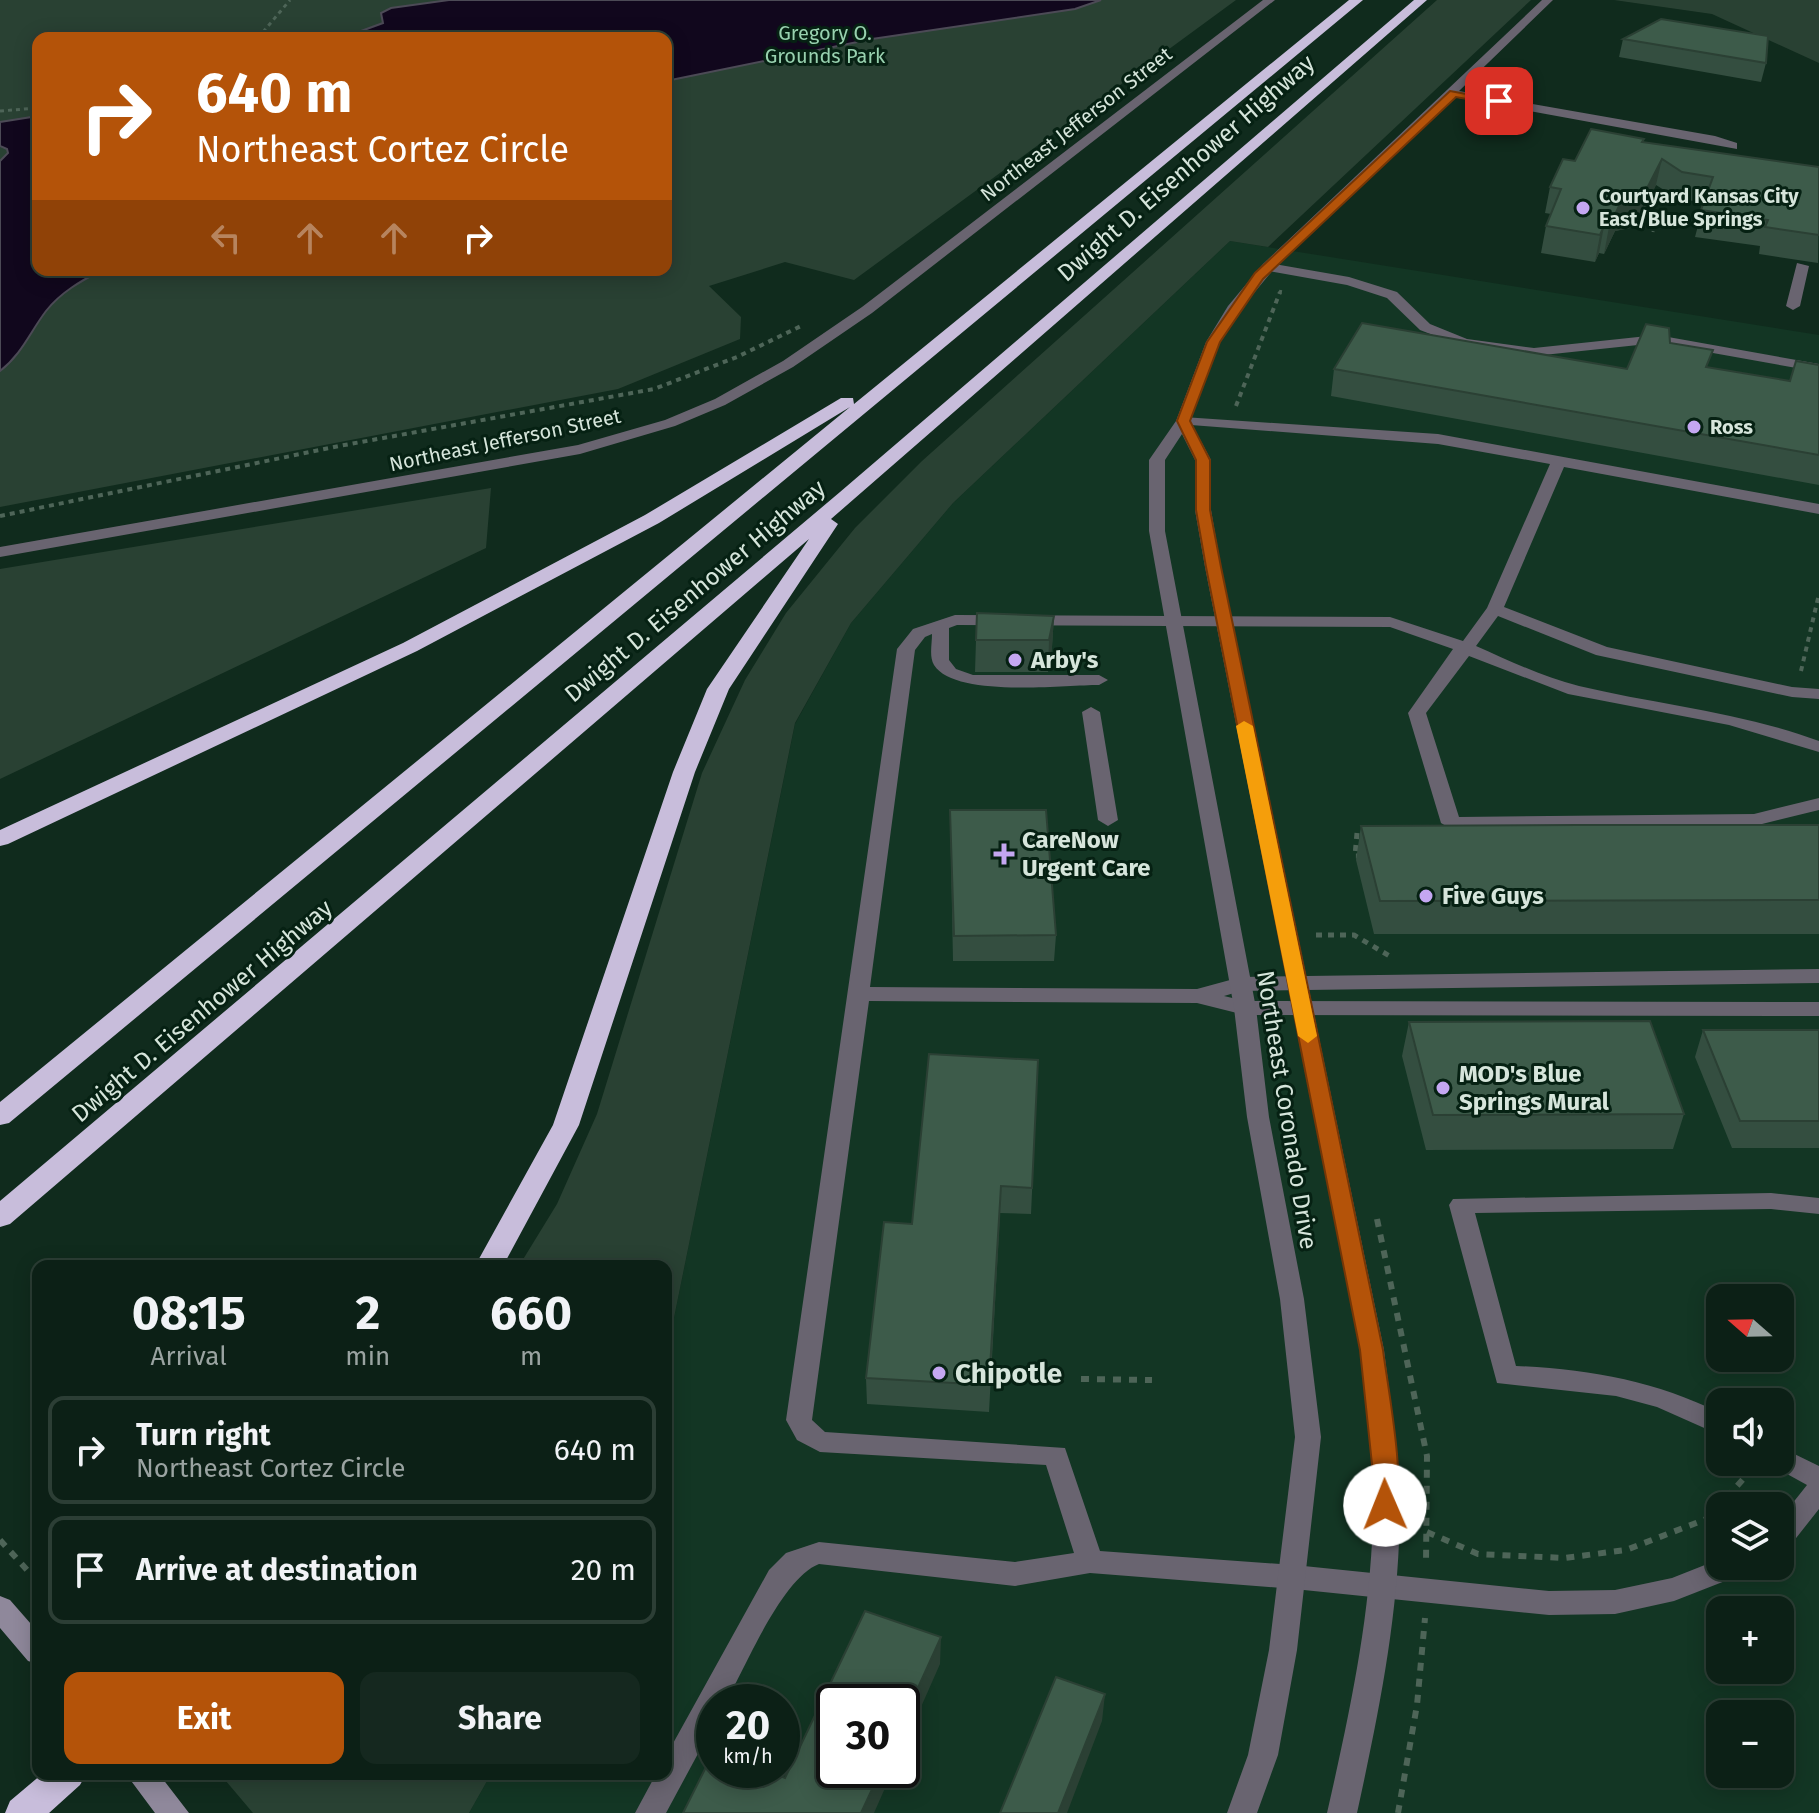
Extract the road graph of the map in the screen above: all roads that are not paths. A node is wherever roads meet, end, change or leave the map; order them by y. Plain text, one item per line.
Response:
1 (1270, 0) edge
2 (1357, 0) edge
3 (1421, 0) edge
4 (1548, 0) edge
5 (1454, 94) junction
6 (1733, 146) dead end
7 (1802, 266) edge
8 (1268, 267) junction
9 (1793, 306) dead end
10 (917, 359) junction
11 (1819, 368) edge
12 (1183, 421) junction
13 (1559, 461) junction
14 (847, 496) junction
15 (1819, 509) edge
16 (0, 552) edge
17 (1495, 609) junction
18 (1172, 623) junction
19 (1224, 623) junction
20 (941, 624) junction
21 (1466, 647) junction
22 (1099, 680) dead end
23 (1819, 694) edge
24 (1091, 712) dead end
25 (1819, 747) edge
26 (1819, 804) edge
27 (1108, 820) dead end
28 (0, 839) edge
29 (1819, 976) edge
30 (1296, 983) junction
31 (1241, 984) junction
32 (859, 994) junction
33 (1197, 996) junction
34 (1245, 1008) junction
35 (1301, 1009) junction
36 (1819, 1009) edge
37 (0, 1116) edge
38 (1819, 1206) edge
39 (0, 1217) edge
40 (492, 1260) edge
41 (1706, 1419) edge
42 (1794, 1466) edge
43 (1819, 1479) edge
44 (1819, 1490) edge
45 (1794, 1521) edge
46 (1090, 1562) junction
47 (1294, 1577) junction
48 (1706, 1577) edge
49 (1383, 1585) junction
50 (0, 1608) edge
51 (32, 1645) edge
52 (672, 1773) edge
53 (61, 1780) edge
54 (146, 1780) edge
55 (668, 1780) edge
56 (23, 1813) edge
57 (174, 1813) edge
58 (650, 1813) edge
59 (1242, 1813) edge
60 (1342, 1813) edge

1 - 16 street, Northeast Jefferson Street
2 - 10 highway, Dwight D. Eisenhower Highway
3 - 14 highway, Dwight D. Eisenhower Highway
4 - 5 street, Northeast Coronado Drive
5 - 6 street
5 - 8 street, Northeast Coronado Drive
7 - 9 street
8 - 11 street
8 - 12 street, Northeast Coronado Drive
10 - 28 highway
10 - 37 highway, Dwight D. Eisenhower Highway
12 - 13 street
12 - 18 street, Northeast Coronado Drive
12 - 19 street, Northeast Coronado Drive
13 - 15 street
13 - 17 street
14 - 39 highway, Dwight D. Eisenhower Highway
14 - 40 highway
17 - 21 street
17 - 23 street
18 - 19 street
18 - 20 street
18 - 31 street, Northeast Coronado Drive
19 - 21 street
19 - 30 street, Northeast Coronado Drive
20 - 22 street
20 - 32 street
21 - 25 street
21 - 26 street
24 - 27 street
29 - 30 street
30 - 31 street
30 - 35 street, Northeast Coronado Drive
31 - 33 street
31 - 34 street, Northeast Coronado Drive
32 - 33 street
32 - 46 street
33 - 34 street
34 - 35 street
34 - 47 street, Northeast Coronado Drive
35 - 36 street
35 - 49 street, Northeast Coronado Drive
38 - 41 street
42 - 43 street
44 - 45 street
46 - 47 street
46 - 52 street
47 - 49 street
47 - 59 street, Northeast Coronado Drive
48 - 49 street
49 - 60 street, Northeast Coronado Drive
50 - 51 main road
53 - 56 highway
54 - 57 main road
55 - 58 street

